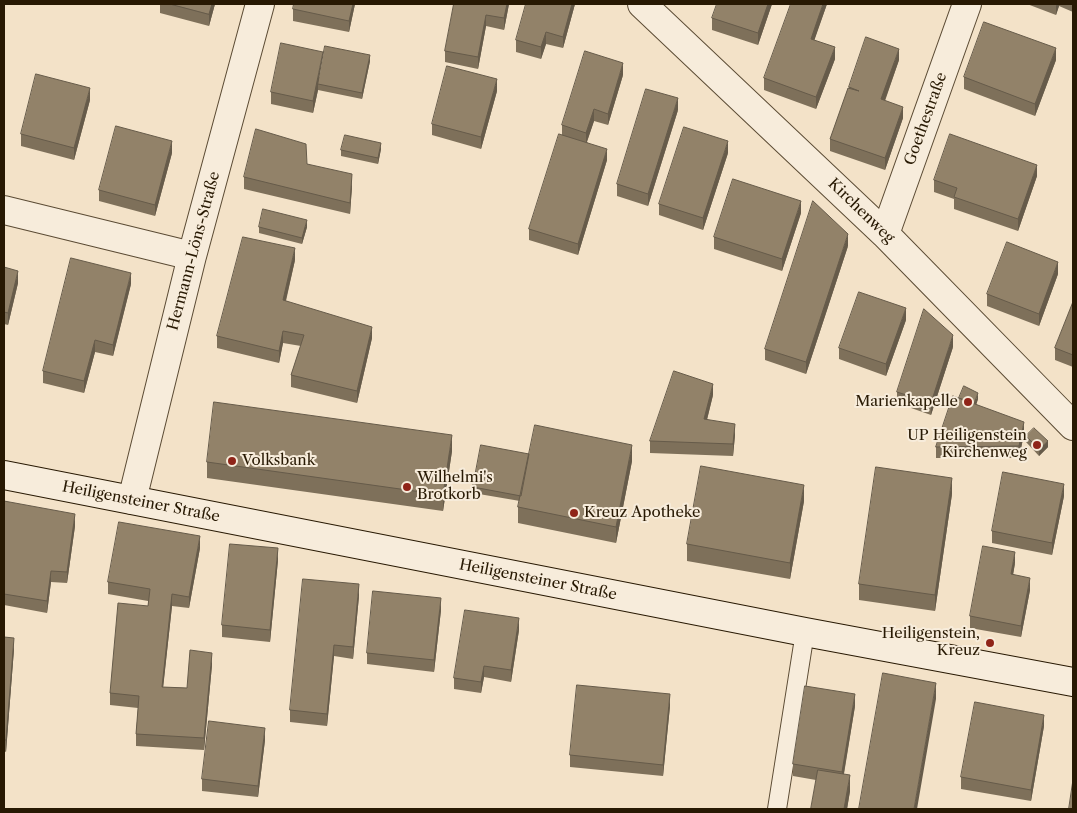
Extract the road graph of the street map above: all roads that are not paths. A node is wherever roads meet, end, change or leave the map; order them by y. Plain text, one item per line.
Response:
1 (260, 4) edge
2 (642, 4) edge
3 (967, 4) edge
4 (4, 210) edge
5 (885, 234) junction
6 (192, 256) junction
7 (1073, 426) edge
8 (4, 475) edge
9 (132, 500) junction
10 (805, 632) junction
11 (1073, 682) edge
12 (777, 809) edge

1 - 6 street, Hermann-Löns-Straße
2 - 5 street, Kirchenweg
3 - 5 street, Goethestraße
4 - 6 street
5 - 7 street, Kirchenweg
6 - 9 street, Hermann-Löns-Straße
8 - 9 street, Heiligensteiner Straße
9 - 10 street, Heiligensteiner Straße
10 - 11 street, Heiligensteiner Straße
10 - 12 lane

